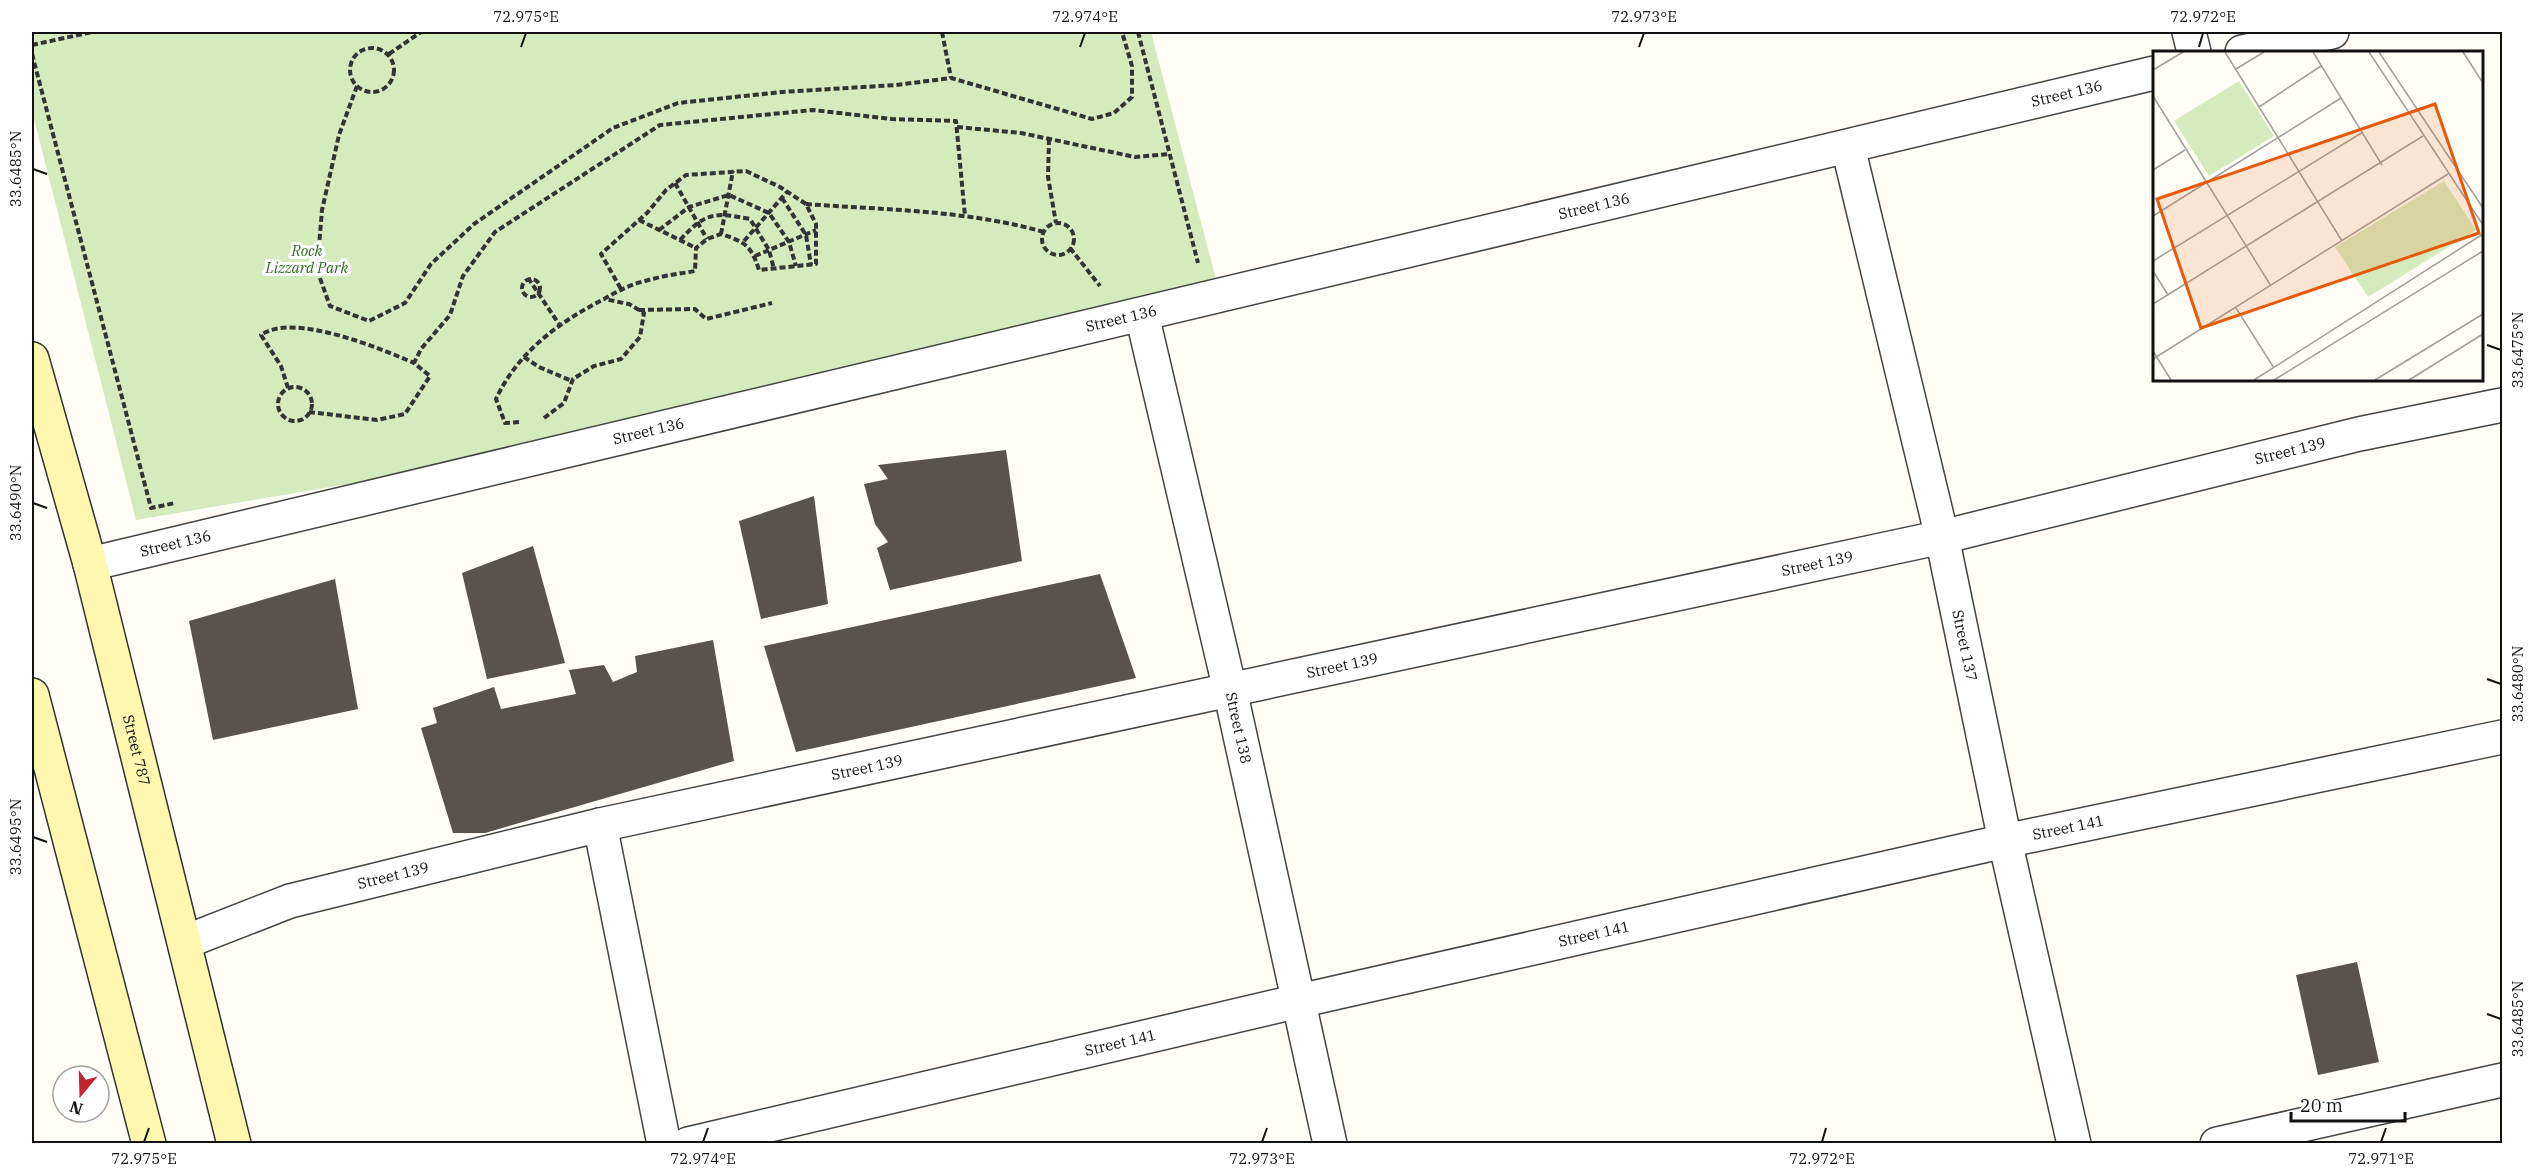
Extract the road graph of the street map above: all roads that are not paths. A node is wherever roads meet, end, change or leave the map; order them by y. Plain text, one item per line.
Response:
1 (2189, 32) edge
2 (2332, 32) edge
3 (2194, 51) edge
4 (2246, 51) edge
5 (2153, 73) edge
6 (1848, 147) junction
7 (1142, 315) junction
8 (32, 359) edge
9 (2502, 405) edge
10 (1942, 537) junction
11 (90, 564) junction
12 (1230, 690) junction
13 (32, 694) edge
14 (2502, 737) edge
15 (600, 825) junction
16 (2005, 841) junction
17 (185, 942) junction
18 (1299, 1001) junction
19 (2502, 1080) edge
20 (149, 1143) edge
21 (234, 1143) edge
22 (664, 1143) edge
23 (688, 1143) edge
24 (1330, 1143) edge
25 (2074, 1143) edge
26 (2217, 1143) edge

1 - 3 street
2 - 4 street
5 - 6 street, Street 136
6 - 7 street, Street 136
6 - 10 street, Street 137
7 - 11 street, Street 136
7 - 12 street, Street 138
8 - 11 main road, Street 787
9 - 10 street, Street 139
10 - 12 street, Street 139
10 - 16 street, Street 137
11 - 17 main road, Street 787
12 - 15 street, Street 139
12 - 18 street, Street 138
13 - 20 main road
14 - 16 street, Street 141
15 - 17 street, Street 139
15 - 22 street
16 - 18 street, Street 141
16 - 25 street, Street 137
17 - 21 main road, Street 787
18 - 23 street, Street 141
18 - 24 street, Street 138
19 - 26 street

